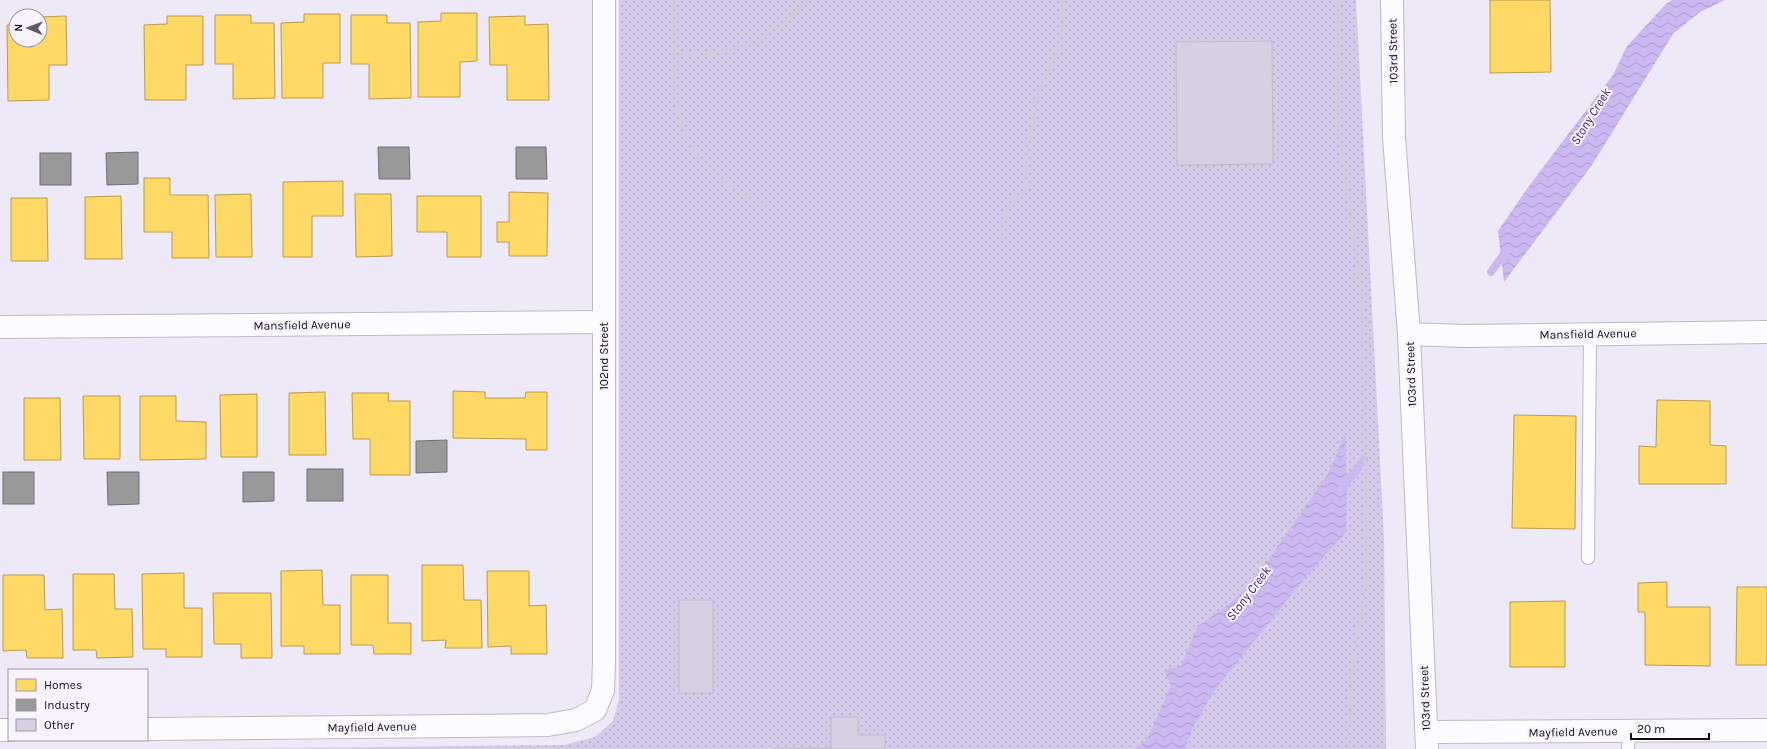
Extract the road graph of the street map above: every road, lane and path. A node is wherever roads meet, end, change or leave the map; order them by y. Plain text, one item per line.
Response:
1 (604, 0) edge
2 (673, 0) edge
3 (806, 0) edge
4 (1064, 0) edge
5 (1338, 0) edge
6 (1392, 0) edge
7 (673, 53) junction
8 (772, 208) dead end
9 (1001, 240) dead end
10 (604, 322) junction
11 (0, 327) edge
12 (1767, 332) edge
13 (1409, 334) junction
14 (1590, 334) junction
15 (1588, 558) dead end
16 (595, 710) joint
17 (148, 729) edge
18 (1767, 730) edge
19 (1629, 740) edge
20 (1427, 741) edge
21 (1347, 749) edge

1 - 10 street, 102nd Street
2 - 7 path
3 - 7 path
4 - 9 path
5 - 21 path
6 - 13 street, 103rd Street
7 - 8 path
10 - 11 street, Mansfield Avenue
10 - 16 street, 102nd Street
12 - 14 street, Mansfield Avenue
13 - 14 street, Mansfield Avenue
13 - 20 street, 103rd Street
14 - 15 lane
16 - 17 street, Mayfield Avenue
18 - 19 street, Mayfield Avenue
19 - 20 street, Mayfield Avenue

